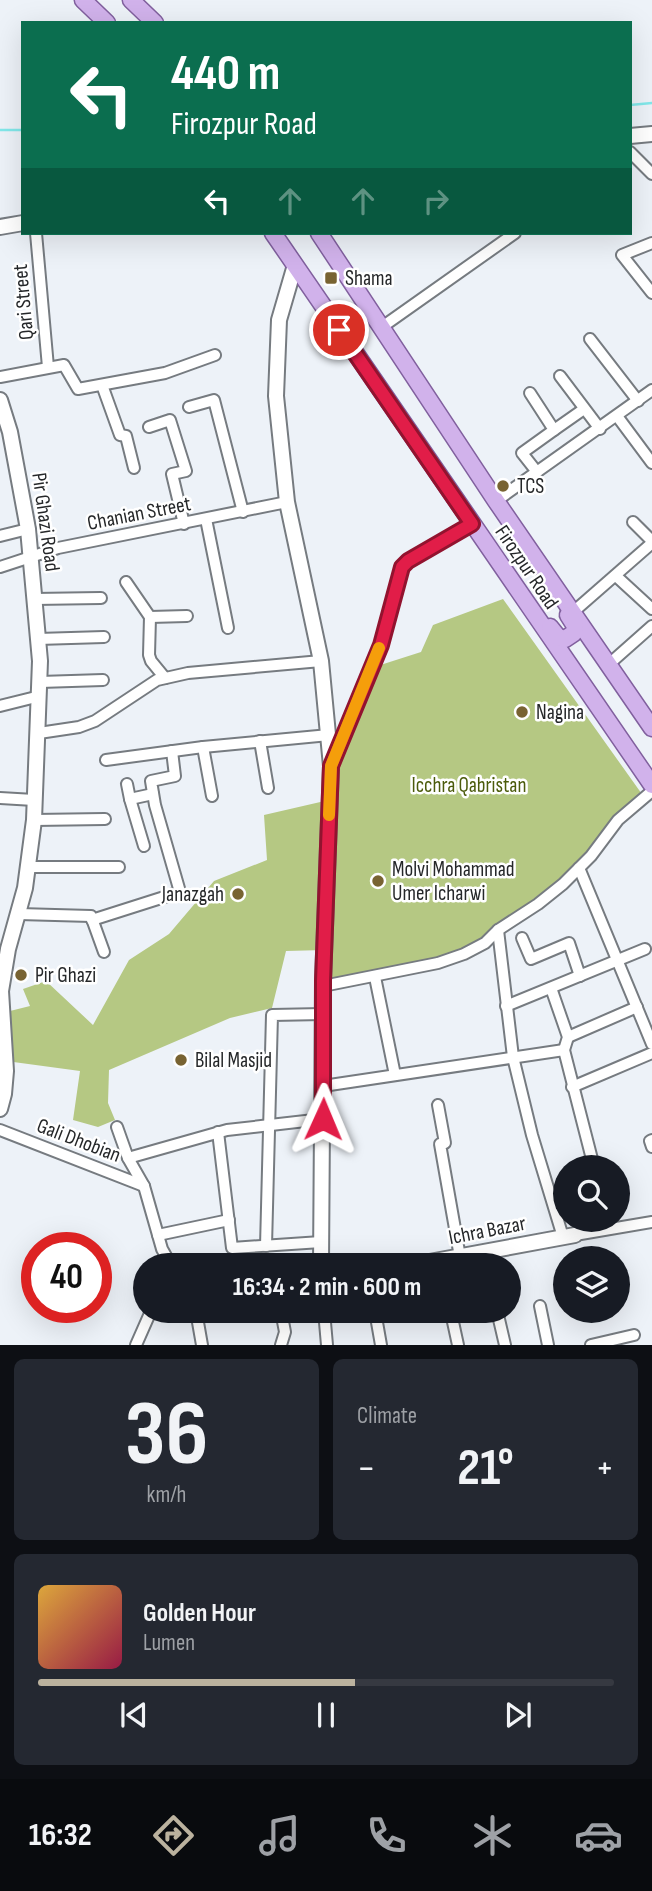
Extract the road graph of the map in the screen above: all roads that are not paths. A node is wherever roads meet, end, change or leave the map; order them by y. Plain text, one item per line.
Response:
1 (83, 0) edge
2 (131, 0) edge
3 (105, 21) edge
4 (153, 21) edge
5 (652, 134) edge
6 (632, 136) edge
7 (632, 154) edge
8 (652, 174) edge
9 (21, 223) edge
10 (0, 228) edge
11 (36, 235) edge
12 (275, 235) edge
13 (320, 235) edge
14 (512, 235) edge
15 (652, 243) edge
16 (295, 265) junction
17 (652, 293) edge
18 (382, 327) junction
19 (590, 338) dead end
20 (215, 355) dead end
21 (48, 368) junction
22 (560, 376) dead end
23 (0, 377) edge
24 (102, 385) junction
25 (652, 390) edge
26 (530, 393) dead end
27 (0, 400) edge
28 (638, 401) junction
29 (190, 407) dead end
30 (584, 409) junction
31 (617, 416) junction
32 (149, 427) dead end
33 (600, 429) junction
34 (554, 430) junction
35 (5, 433) edge
36 (652, 463) edge
37 (134, 468) dead end
38 (537, 472) junction
39 (496, 501) junction
40 (287, 502) junction
41 (243, 512) junction
42 (206, 519) junction
43 (633, 522) dead end
44 (184, 524) junction
45 (472, 524) junction
46 (28, 529) junction
47 (0, 536) edge
48 (652, 542) edge
49 (31, 556) junction
50 (0, 567) edge
51 (616, 576) junction
52 (126, 582) dead end
53 (101, 598) dead end
54 (34, 599) junction
55 (652, 609) edge
56 (572, 613) junction
57 (187, 616) dead end
58 (150, 617) junction
59 (652, 626) edge
60 (228, 628) dead end
61 (104, 637) dead end
62 (38, 639) junction
63 (321, 661) junction
64 (608, 665) junction
65 (165, 678) junction
66 (103, 680) dead end
67 (40, 689) junction
68 (0, 706) edge
69 (650, 719) edge
70 (39, 733) junction
71 (329, 735) junction
72 (260, 741) junction
73 (203, 747) junction
74 (626, 749) junction
75 (173, 751) junction
76 (106, 760) dead end
77 (331, 766) junction
78 (127, 783) dead end
79 (652, 785) edge
80 (268, 788) dead end
81 (652, 791) edge
82 (153, 794) junction
83 (212, 796) dead end
84 (0, 798) edge
85 (130, 799) junction
86 (34, 800) junction
87 (105, 819) dead end
88 (34, 820) junction
89 (161, 827) junction
90 (139, 831) junction
91 (144, 846) dead end
92 (28, 867) junction
93 (119, 867) dead end
94 (579, 868) junction
95 (19, 914) junction
96 (92, 920) junction
97 (498, 930) junction
98 (522, 937) dead end
99 (4, 948) edge
100 (645, 949) dead end
101 (104, 953) dead end
102 (617, 961) junction
103 (580, 976) junction
104 (375, 977) junction
105 (323, 986) junction
106 (551, 988) junction
107 (506, 1006) junction
108 (637, 1007) junction
109 (323, 1014) junction
110 (568, 1037) junction
111 (652, 1044) edge
112 (564, 1050) junction
113 (652, 1053) edge
114 (513, 1057) junction
115 (395, 1075) junction
116 (323, 1086) junction
117 (572, 1087) junction
118 (2, 1094) edge
119 (438, 1105) dead end
120 (0, 1109) edge
121 (323, 1119) junction
122 (270, 1125) junction
123 (117, 1127) dead end
124 (0, 1130) edge
125 (218, 1132) junction
126 (652, 1140) edge
127 (652, 1147) edge
128 (591, 1155) edge
129 (128, 1158) junction
130 (144, 1186) junction
131 (229, 1220) junction
132 (652, 1222) edge
133 (630, 1223) edge
134 (583, 1232) edge
135 (158, 1236) junction
136 (569, 1236) junction
137 (321, 1242) junction
138 (266, 1246) junction
139 (164, 1253) edge
140 (321, 1253) edge
141 (459, 1253) edge
142 (481, 1253) edge
143 (540, 1306) dead end
144 (143, 1323) edge
145 (197, 1323) edge
146 (283, 1323) edge
147 (325, 1323) edge
148 (376, 1323) edge
149 (453, 1323) edge
150 (500, 1323) edge
151 (634, 1335) dead end
152 (136, 1345) edge
153 (202, 1345) edge
154 (281, 1345) edge
155 (327, 1345) edge
156 (381, 1345) edge
157 (458, 1345) edge
158 (505, 1345) edge
159 (548, 1345) edge
160 (591, 1345) edge

1 - 3 main road
2 - 4 main road
5 - 6 street
7 - 8 street
9 - 10 street
11 - 21 street, Qari Street
12 - 16 main road, Firozpur Road
13 - 18 main road, Firozpur Road
14 - 18 street
15 - 17 street
16 - 40 street
16 - 45 main road, Firozpur Road
18 - 39 main road, Firozpur Road
19 - 28 street
20 - 24 street
21 - 23 street
21 - 24 street
22 - 30 street
24 - 37 street
25 - 28 street
26 - 34 street
27 - 35 street, Pir Ghazi Road
28 - 31 street
29 - 41 street
30 - 33 street
30 - 34 street
31 - 33 street
31 - 36 street
32 - 44 street
33 - 38 street
34 - 38 street
35 - 46 street, Pir Ghazi Road
38 - 39 street
39 - 45 main road
39 - 56 main road, Firozpur Road
40 - 41 street, Chanian Street
40 - 63 street
41 - 42 street, Chanian Street
42 - 44 street, Chanian Street
42 - 60 street
43 - 48 street
44 - 49 street, Chanian Street
45 - 74 main road, Firozpur Road
45 - 77 street
46 - 47 street
46 - 49 street, Pir Ghazi Road
48 - 51 street
49 - 50 street, Chanian Street
49 - 54 street, Pir Ghazi Road
51 - 55 street
51 - 56 street
52 - 58 street
53 - 54 street
54 - 62 street, Pir Ghazi Road
56 - 64 main road, Firozpur Road
57 - 58 street
58 - 65 street
59 - 64 street
61 - 62 street
62 - 67 street, Pir Ghazi Road
63 - 65 street
63 - 71 street
64 - 69 main road, Firozpur Road
65 - 70 street
66 - 67 street
67 - 68 street
67 - 70 street, Pir Ghazi Road
69 - 74 main road
70 - 86 street, Pir Ghazi Road
71 - 72 street
71 - 77 street
72 - 73 street
72 - 80 street
73 - 75 street
73 - 83 street
74 - 79 main road, Firozpur Road
75 - 76 street
75 - 82 street
77 - 105 street
78 - 85 street
81 - 94 street
82 - 85 street
82 - 89 street
84 - 86 street
85 - 90 street
86 - 88 street, Pir Ghazi Road
87 - 88 street
88 - 92 street, Pir Ghazi Road
89 - 90 street
89 - 96 street
90 - 91 street
92 - 93 street
92 - 95 street, Pir Ghazi Road
94 - 97 street
94 - 102 street
95 - 96 street
95 - 99 street, Pir Ghazi Road
96 - 101 street
97 - 104 street
97 - 107 street
98 - 103 street
99 - 118 street, Pir Ghazi Road
100 - 102 street
102 - 103 street
102 - 108 street
103 - 106 street
104 - 105 street
104 - 115 street
105 - 109 street
106 - 107 street
106 - 110 street
107 - 114 street
108 - 110 street
108 - 111 street
109 - 116 street
109 - 122 street
110 - 112 street
112 - 114 street
112 - 117 street
113 - 117 street
114 - 115 street
114 - 136 street
115 - 116 street
116 - 121 street
117 - 128 street
118 - 120 street, Pir Ghazi Road
119 - 141 street
121 - 122 street
121 - 137 street
122 - 125 street
122 - 138 street
123 - 129 street
124 - 130 street, Gali Dhobian
125 - 129 street
125 - 131 street
126 - 127 street
129 - 130 street
130 - 135 street
131 - 135 street
131 - 138 street
132 - 133 street, Ichra Bazar
134 - 136 street, Ichra Bazar
135 - 139 street
136 - 142 street, Ichra Bazar
137 - 138 street
137 - 140 street
143 - 159 street
144 - 152 street
145 - 153 street
146 - 154 street
147 - 155 street
148 - 156 street
149 - 157 street
150 - 158 street
151 - 160 street

